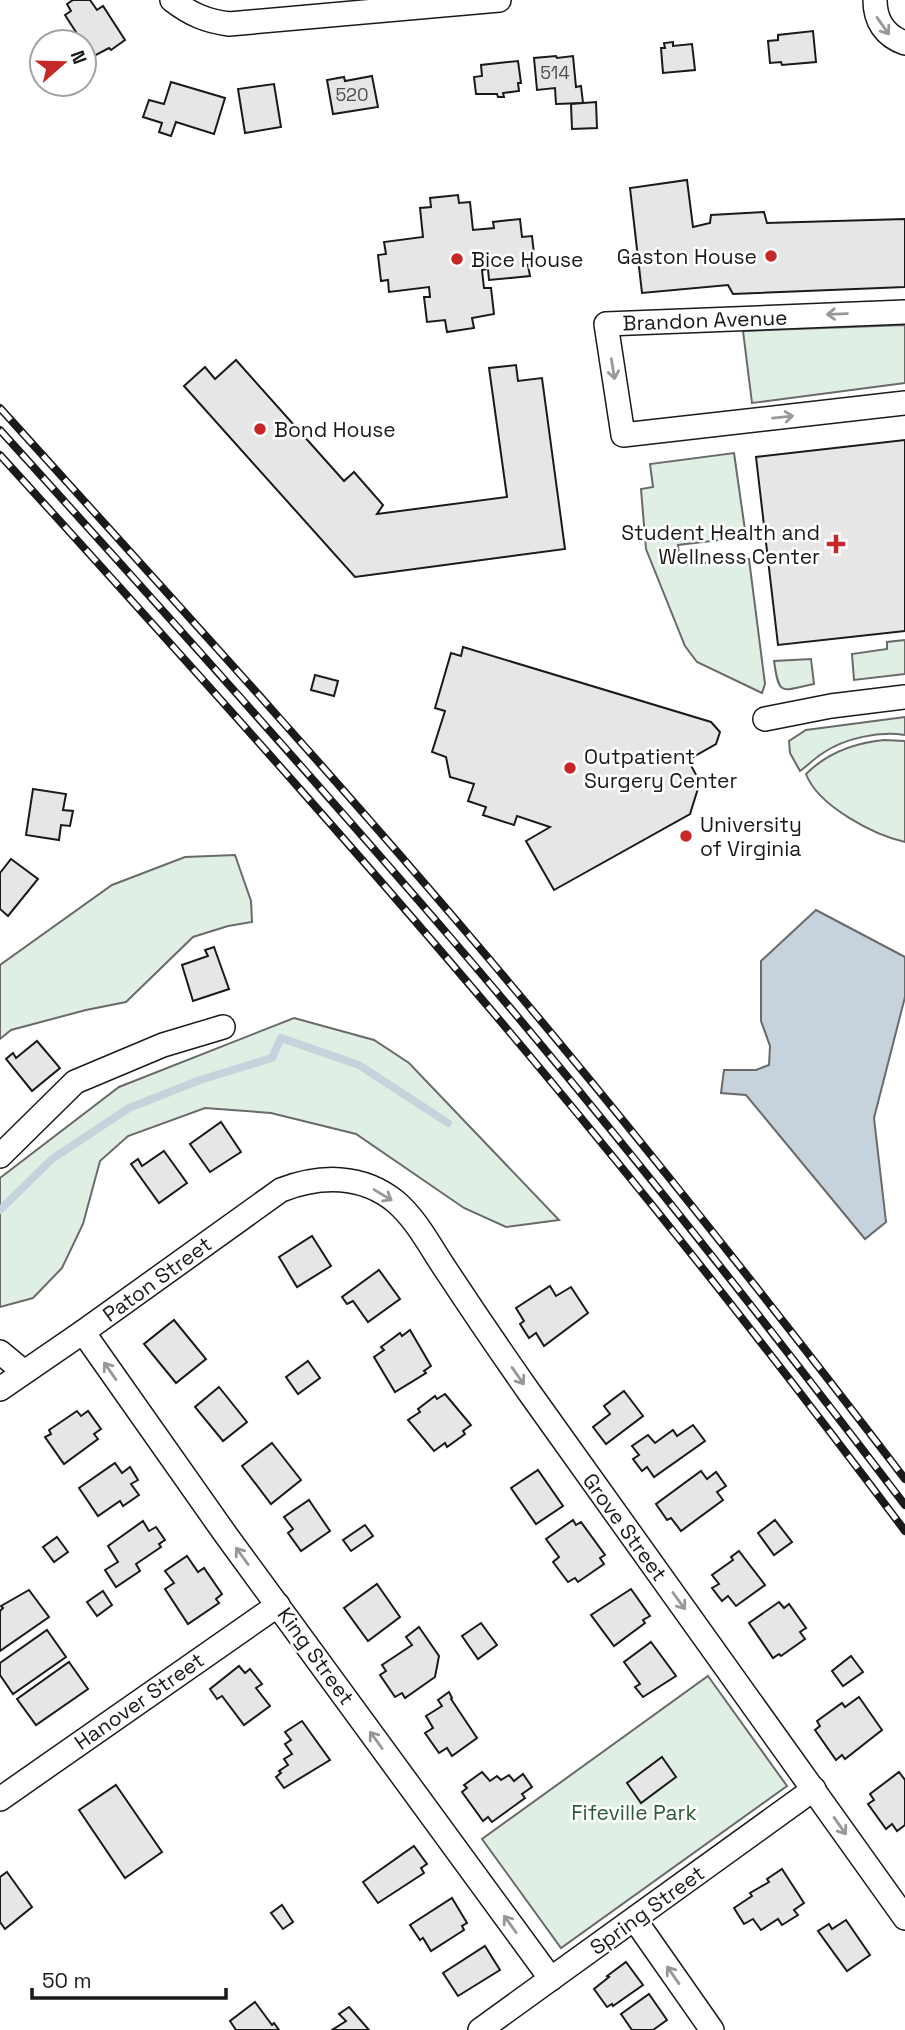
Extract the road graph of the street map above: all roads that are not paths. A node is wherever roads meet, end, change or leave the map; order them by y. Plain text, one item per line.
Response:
1 (172, 0) edge
2 (499, 0) edge
3 (875, 0) edge
4 (905, 43) edge
5 (905, 312) edge
6 (905, 403) edge
7 (905, 697) edge
8 (765, 719) dead end
9 (223, 1027) dead end
10 (0, 1156) edge
11 (319, 1180) joint
12 (83, 1332) junction
13 (0, 1352) edge
14 (24, 1372) junction
15 (0, 1389) edge
16 (278, 1605) junction
17 (4, 1787) edge
18 (814, 1789) junction
19 (905, 1918) edge
20 (635, 1920) junction
21 (551, 1979) junction
22 (480, 2030) edge
23 (712, 2030) edge

1 - 2 street
3 -> 4 street
5 -> 6 street, Brandon Avenue
7 - 8 street
9 - 10 street
11 - 12 street, Paton Street
11 -> 18 street, Grove Street
12 - 14 street, Paton Street
16 -> 12 street, King Street
13 - 14 street
14 - 15 street, Paton Street
16 - 17 street, Hanover Street
21 -> 16 street, King Street
18 -> 19 street, Grove Street
18 - 20 street, Spring Street
20 - 21 street, Spring Street
23 -> 20 street
21 - 22 street, Spring Street

